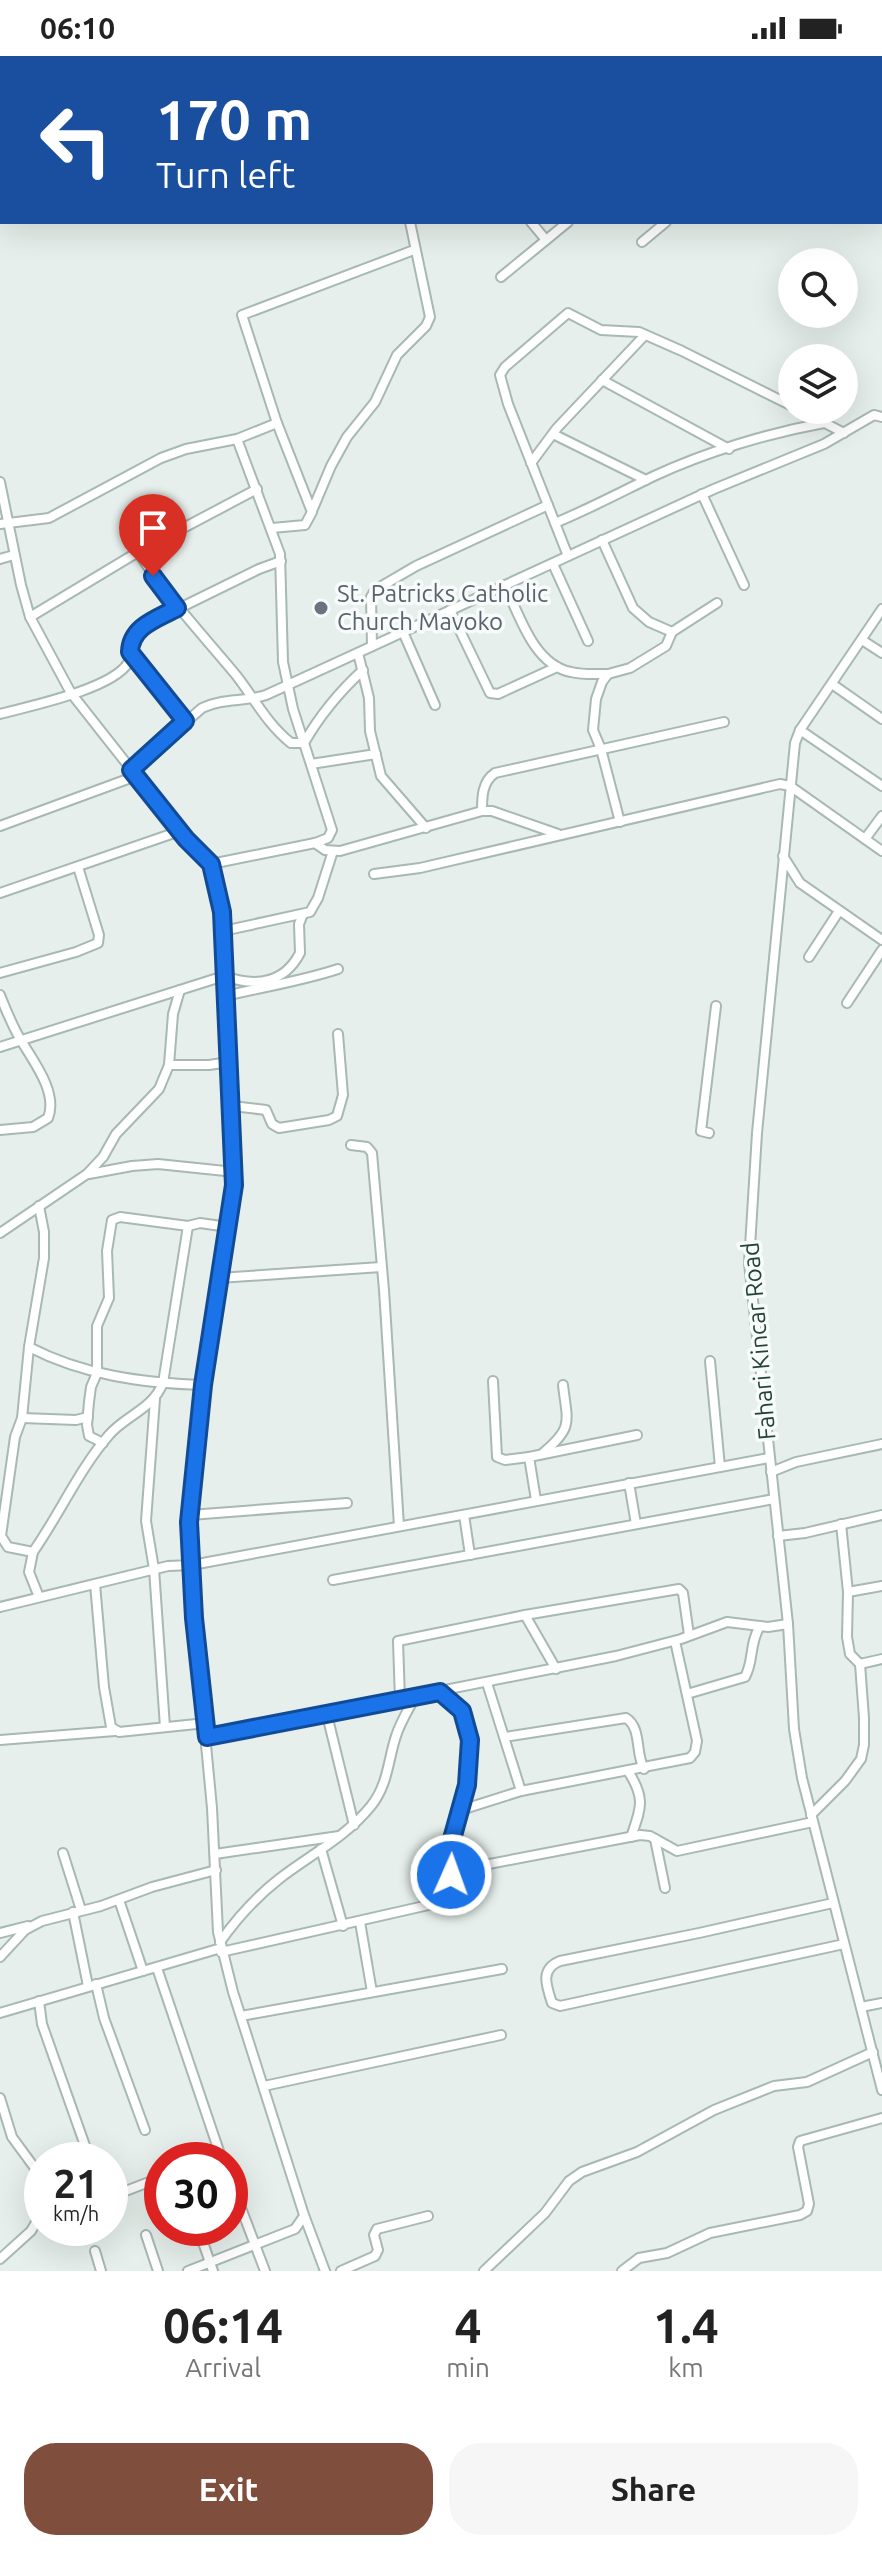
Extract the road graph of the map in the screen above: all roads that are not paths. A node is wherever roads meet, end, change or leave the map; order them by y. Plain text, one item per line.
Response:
1 (410, 224) edge
2 (533, 224) edge
3 (566, 224) edge
4 (664, 224) edge
5 (546, 240) junction
6 (642, 242) dead end
7 (414, 250) junction
8 (501, 277) dead end
9 (645, 335) junction
10 (602, 380) junction
11 (778, 399) edge
12 (882, 417) edge
13 (277, 423) junction
14 (819, 424) edge
15 (826, 424) edge
16 (844, 433) junction
17 (553, 434) junction
18 (237, 439) junction
19 (729, 449) junction
20 (531, 463) junction
21 (646, 480) junction
22 (0, 482) edge
23 (257, 489) junction
24 (702, 494) junction
25 (548, 505) junction
26 (312, 512) junction
27 (4, 523) edge
28 (555, 523) junction
29 (272, 528) junction
30 (602, 540) junction
31 (138, 552) junction
32 (14, 555) junction
33 (568, 556) junction
34 (0, 559) edge
35 (281, 561) junction
36 (553, 564) junction
37 (505, 585) junction
38 (744, 585) dead end
39 (717, 603) dead end
40 (177, 608) junction
41 (882, 609) edge
42 (450, 610) junction
43 (30, 617) junction
44 (403, 632) junction
45 (672, 632) junction
46 (862, 640) junction
47 (588, 641) dead end
48 (372, 646) junction
49 (130, 652) junction
50 (358, 653) junction
51 (882, 653) edge
52 (557, 667) junction
53 (363, 670) junction
54 (608, 674) junction
55 (289, 684) junction
56 (832, 684) junction
57 (71, 693) junction
58 (251, 699) junction
59 (435, 705) dead end
60 (0, 714) edge
61 (882, 719) edge
62 (185, 721) junction
63 (724, 722) dead end
64 (800, 730) junction
65 (304, 743) junction
66 (601, 749) junction
67 (376, 754) junction
68 (311, 764) junction
69 (133, 773) junction
70 (790, 786) junction
71 (882, 786) edge
72 (482, 811) junction
73 (882, 816) edge
74 (620, 822) junction
75 (0, 826) edge
76 (426, 828) junction
77 (180, 831) junction
78 (558, 834) junction
79 (865, 839) junction
80 (315, 843) junction
81 (333, 851) junction
82 (882, 851) edge
83 (782, 855) junction
84 (211, 864) junction
85 (78, 867) junction
86 (374, 874) dead end
87 (0, 893) edge
88 (839, 911) junction
89 (303, 914) junction
90 (223, 931) junction
91 (880, 936) edge
92 (882, 950) edge
93 (809, 957) dead end
94 (338, 969) dead end
95 (0, 973) edge
96 (224, 976) junction
97 (180, 990) junction
98 (0, 995) edge
99 (225, 996) junction
100 (847, 1003) dead end
101 (716, 1006) dead end
102 (338, 1034) dead end
103 (21, 1041) junction
104 (0, 1047) edge
105 (229, 1062) junction
106 (169, 1065) junction
107 (232, 1106) junction
108 (0, 1130) edge
109 (709, 1133) dead end
110 (351, 1145) dead end
111 (235, 1172) junction
112 (87, 1174) junction
113 (39, 1206) junction
114 (188, 1226) junction
115 (228, 1227) junction
116 (0, 1233) edge
117 (381, 1267) junction
118 (219, 1278) junction
119 (29, 1347) junction
120 (710, 1361) dead end
121 (97, 1373) junction
122 (493, 1381) dead end
123 (163, 1383) junction
124 (203, 1385) junction
125 (563, 1385) dead end
126 (155, 1399) junction
127 (88, 1417) junction
128 (22, 1418) junction
129 (637, 1435) dead end
130 (103, 1443) junction
131 (882, 1444) edge
132 (544, 1453) junction
133 (529, 1457) junction
134 (769, 1458) junction
135 (720, 1467) junction
136 (771, 1472) junction
137 (629, 1483) junction
138 (774, 1499) junction
139 (536, 1500) junction
140 (347, 1503) dead end
141 (190, 1515) junction
142 (464, 1515) junction
143 (882, 1515) edge
144 (636, 1524) junction
145 (841, 1524) junction
146 (399, 1526) junction
147 (778, 1536) junction
148 (33, 1552) junction
149 (470, 1555) junction
150 (192, 1565) junction
151 (154, 1569) junction
152 (333, 1580) dead end
153 (95, 1584) junction
154 (882, 1586) edge
155 (848, 1592) junction
156 (39, 1597) junction
157 (0, 1607) edge
158 (525, 1615) junction
159 (788, 1624) junction
160 (760, 1626) junction
161 (689, 1635) junction
162 (675, 1641) junction
163 (882, 1659) edge
164 (860, 1664) junction
165 (556, 1669) junction
166 (487, 1683) junction
167 (440, 1692) junction
168 (687, 1694) junction
169 (415, 1697) junction
170 (400, 1700) junction
171 (327, 1715) junction
172 (206, 1723) junction
173 (165, 1727) junction
174 (115, 1731) junction
175 (207, 1737) junction
176 (505, 1737) junction
177 (0, 1740) edge
178 (644, 1769) junction
179 (628, 1771) junction
180 (521, 1791) junction
181 (458, 1811) junction
182 (812, 1818) junction
183 (354, 1825) junction
184 (340, 1836) junction
185 (631, 1837) junction
186 (655, 1838) junction
187 (321, 1849) junction
188 (63, 1853) dead end
189 (215, 1854) junction
190 (216, 1870) junction
191 (458, 1870) junction
192 (665, 1888) dead end
193 (119, 1900) junction
194 (833, 1903) junction
195 (77, 1911) junction
196 (360, 1922) junction
197 (32, 1925) junction
198 (343, 1926) junction
199 (0, 1933) edge
200 (844, 1944) junction
201 (221, 1948) junction
202 (0, 1957) edge
203 (157, 1968) junction
204 (502, 1969) dead end
205 (143, 1971) junction
206 (92, 1985) junction
207 (372, 1992) junction
208 (39, 2001) junction
209 (882, 2003) edge
210 (861, 2007) junction
211 (0, 2013) edge
212 (241, 2016) junction
213 (501, 2035) dead end
214 (873, 2052) junction
215 (264, 2086) junction
216 (882, 2090) edge
217 (0, 2098) edge
218 (882, 2118) edge
219 (145, 2130) dead end
220 (84, 2142) edge
221 (216, 2142) edge
222 (24, 2153) edge
223 (304, 2215) junction
224 (428, 2216) dead end
225 (248, 2223) edge
226 (24, 2237) edge
227 (257, 2245) junction
228 (150, 2246) edge
229 (204, 2246) edge
230 (95, 2251) dead end
231 (0, 2259) edge
232 (212, 2267) edge
233 (346, 2270) edge
234 (101, 2271) edge
235 (158, 2271) edge
236 (188, 2271) edge
237 (265, 2271) edge
238 (325, 2271) edge
239 (484, 2271) edge
240 (622, 2271) edge

1 - 7 street
2 - 5 street
3 - 5 street
4 - 6 street
5 - 8 street
7 - 13 street
7 - 26 street
9 - 10 street
9 - 11 street
9 - 20 street
10 - 17 street
10 - 19 street
12 - 16 street
13 - 18 street
13 - 26 street
14 - 19 street
15 - 16 street
16 - 24 street
17 - 20 street
17 - 21 street
18 - 23 street
18 - 27 street
19 - 21 street
20 - 25 street
21 - 28 street
22 - 27 street
23 - 29 street
23 - 31 street
24 - 30 street
24 - 38 street
25 - 28 street
25 - 48 street
26 - 29 street
27 - 32 street
28 - 33 street
29 - 35 street
30 - 33 street
30 - 45 street
31 - 40 street
31 - 43 street
32 - 34 street
32 - 43 street
33 - 36 street
35 - 40 street
35 - 55 street
36 - 37 street
36 - 47 street
37 - 42 street
37 - 52 street
39 - 45 street
40 - 49 street
40 - 58 street
41 - 46 street, Fahari Kincar Road
42 - 44 street
42 - 52 street
43 - 57 street
44 - 48 street
44 - 59 street
45 - 54 street
46 - 51 street
46 - 56 street, Fahari Kincar Road
48 - 50 street
49 - 57 street
49 - 62 street
50 - 53 street
50 - 55 street
52 - 54 street
53 - 65 street
53 - 67 street
54 - 66 street
55 - 58 street
55 - 65 street
56 - 61 street
56 - 64 street, Fahari Kincar Road
57 - 60 street
57 - 69 street
58 - 62 street
58 - 65 street
62 - 69 street
63 - 66 street
64 - 70 street, Fahari Kincar Road
64 - 71 street
65 - 68 street
66 - 72 street
66 - 74 street
67 - 68 street
67 - 76 street
68 - 80 street
69 - 75 street
69 - 77 street
70 - 74 street
70 - 79 street
70 - 83 street, Fahari Kincar Road
72 - 76 street
72 - 78 street
73 - 79 street
74 - 78 street
76 - 81 street
77 - 84 street
77 - 85 street
78 - 86 street
79 - 82 street
80 - 81 street
80 - 84 street
81 - 89 street
83 - 88 street
83 - 134 street, Fahari Kincar Road
84 - 90 street
85 - 87 street
85 - 95 street
88 - 91 street
88 - 93 street
89 - 90 street
89 - 96 street
90 - 96 street
92 - 100 street
94 - 99 street
96 - 97 street
96 - 99 street
97 - 103 street
97 - 106 street
98 - 103 street
99 - 105 street
101 - 109 street
102 - 107 street
103 - 104 street
103 - 108 street
105 - 106 street
105 - 107 street
106 - 112 street
107 - 111 street
110 - 117 street
111 - 112 street
111 - 115 street
112 - 113 street
113 - 116 street
113 - 119 street
114 - 115 street
114 - 121 street
114 - 123 street
115 - 118 street
117 - 118 street
117 - 146 street
118 - 124 street
119 - 121 street
119 - 128 street
120 - 135 street
121 - 123 street
121 - 127 street
122 - 133 street
123 - 124 street
123 - 126 street
124 - 141 street
125 - 132 street
126 - 130 street
126 - 151 street
127 - 128 street
127 - 130 street
128 - 148 street
129 - 132 street
130 - 148 street
131 - 136 street
132 - 133 street
133 - 139 street
134 - 135 street
134 - 136 street, Fahari Kincar Road
135 - 137 street
136 - 138 street, Fahari Kincar Road
137 - 139 street
137 - 144 street
138 - 144 street
138 - 147 street, Fahari Kincar Road
139 - 142 street
140 - 141 street
141 - 150 street
142 - 146 street
142 - 149 street
143 - 145 street
144 - 149 street
145 - 147 street
145 - 155 street
146 - 150 street
147 - 159 street, Fahari Kincar Road
148 - 156 street
149 - 152 street
150 - 151 street
150 - 172 street
151 - 153 street
151 - 173 street
153 - 156 street
153 - 174 street
154 - 155 street
155 - 164 street
156 - 157 street
158 - 161 street
158 - 165 street
158 - 170 street
159 - 160 street
159 - 182 street, Fahari Kincar Road
160 - 161 street
160 - 168 street
161 - 162 street
162 - 165 street
162 - 168 street
163 - 164 street
164 - 182 street
165 - 166 street
166 - 167 street
166 - 176 street
167 - 169 street
167 - 181 street
168 - 178 street
169 - 170 street
169 - 183 street
170 - 171 street
171 - 175 street
171 - 183 street
172 - 173 street
172 - 175 street
173 - 174 street
174 - 177 street
175 - 189 street
176 - 178 street
176 - 180 street
178 - 179 street
179 - 180 street
179 - 185 street
180 - 181 street
181 - 191 street
182 - 186 street
182 - 194 street, Fahari Kincar Road
183 - 184 street
184 - 187 street
184 - 189 street
185 - 186 street
185 - 191 street
186 - 192 street
187 - 198 street
187 - 201 street
188 - 195 street
189 - 190 street
190 - 193 street
190 - 201 street
191 - 196 street
193 - 195 street
193 - 205 street
194 - 200 street, Fahari Kincar Road
194 - 200 street
195 - 197 street
195 - 206 street
196 - 198 street
196 - 207 street
197 - 199 street
197 - 202 street
198 - 201 street
200 - 210 street, Fahari Kincar Road
201 - 203 street
201 - 212 street
203 - 205 street
203 - 221 street
204 - 207 street
205 - 206 street
206 - 208 street
206 - 219 street
207 - 212 street
208 - 211 street
208 - 220 street
209 - 210 street
210 - 214 street, Fahari Kincar Road
212 - 215 street
213 - 215 street
214 - 216 street, Fahari Kincar Road
214 - 239 street
215 - 223 street
217 - 222 street
218 - 240 street
223 - 227 street
223 - 238 street
224 - 233 street
225 - 227 street
226 - 231 street
227 - 232 street
227 - 237 street
228 - 235 street
229 - 232 street
230 - 234 street
232 - 236 street

